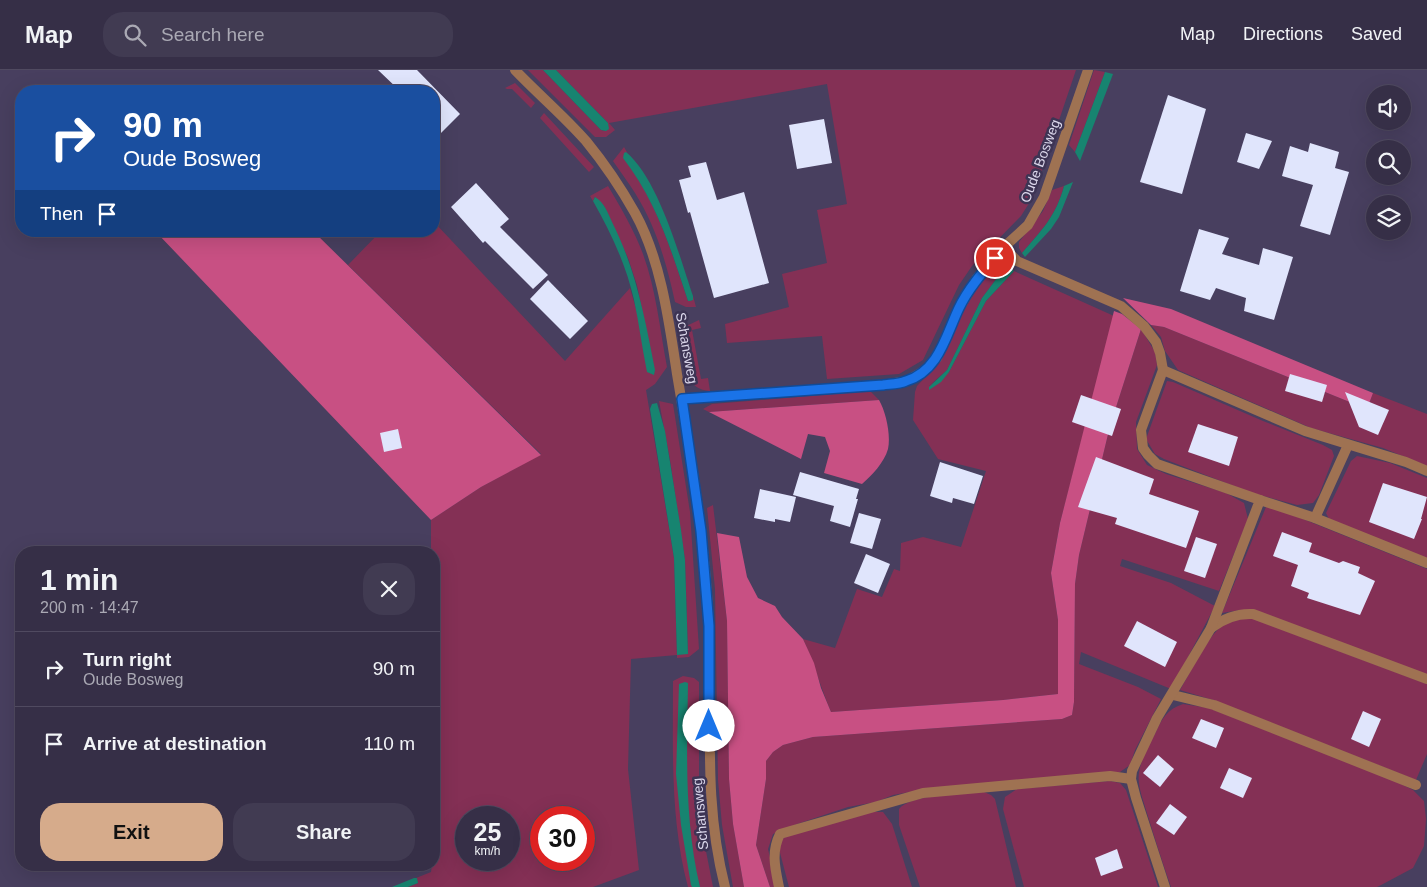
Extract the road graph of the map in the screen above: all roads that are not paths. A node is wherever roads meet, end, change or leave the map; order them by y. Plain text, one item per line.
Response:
1 (515, 70) edge
2 (1088, 70) edge
3 (1004, 247) junction
4 (1163, 370) junction
5 (682, 399) junction
6 (1348, 445) junction
7 (1427, 471) edge
8 (1260, 500) junction
9 (1315, 518) junction
10 (1427, 563) edge
11 (1211, 628) junction
12 (1427, 679) edge
13 (1172, 695) junction
14 (1131, 779) junction
15 (1416, 785) dead end
16 (725, 887) edge
17 (779, 887) edge
18 (1165, 887) edge

1 - 5 street, Schansweg
2 - 3 street, Oude Bosweg
3 - 4 street
3 - 5 street, Oude Bosweg
4 - 6 street
4 - 8 street
5 - 16 street, Schansweg
6 - 7 street
6 - 9 street
8 - 9 street
8 - 11 street
9 - 10 street
11 - 12 street
11 - 13 street
13 - 14 street
13 - 15 street
14 - 17 street
14 - 18 street

